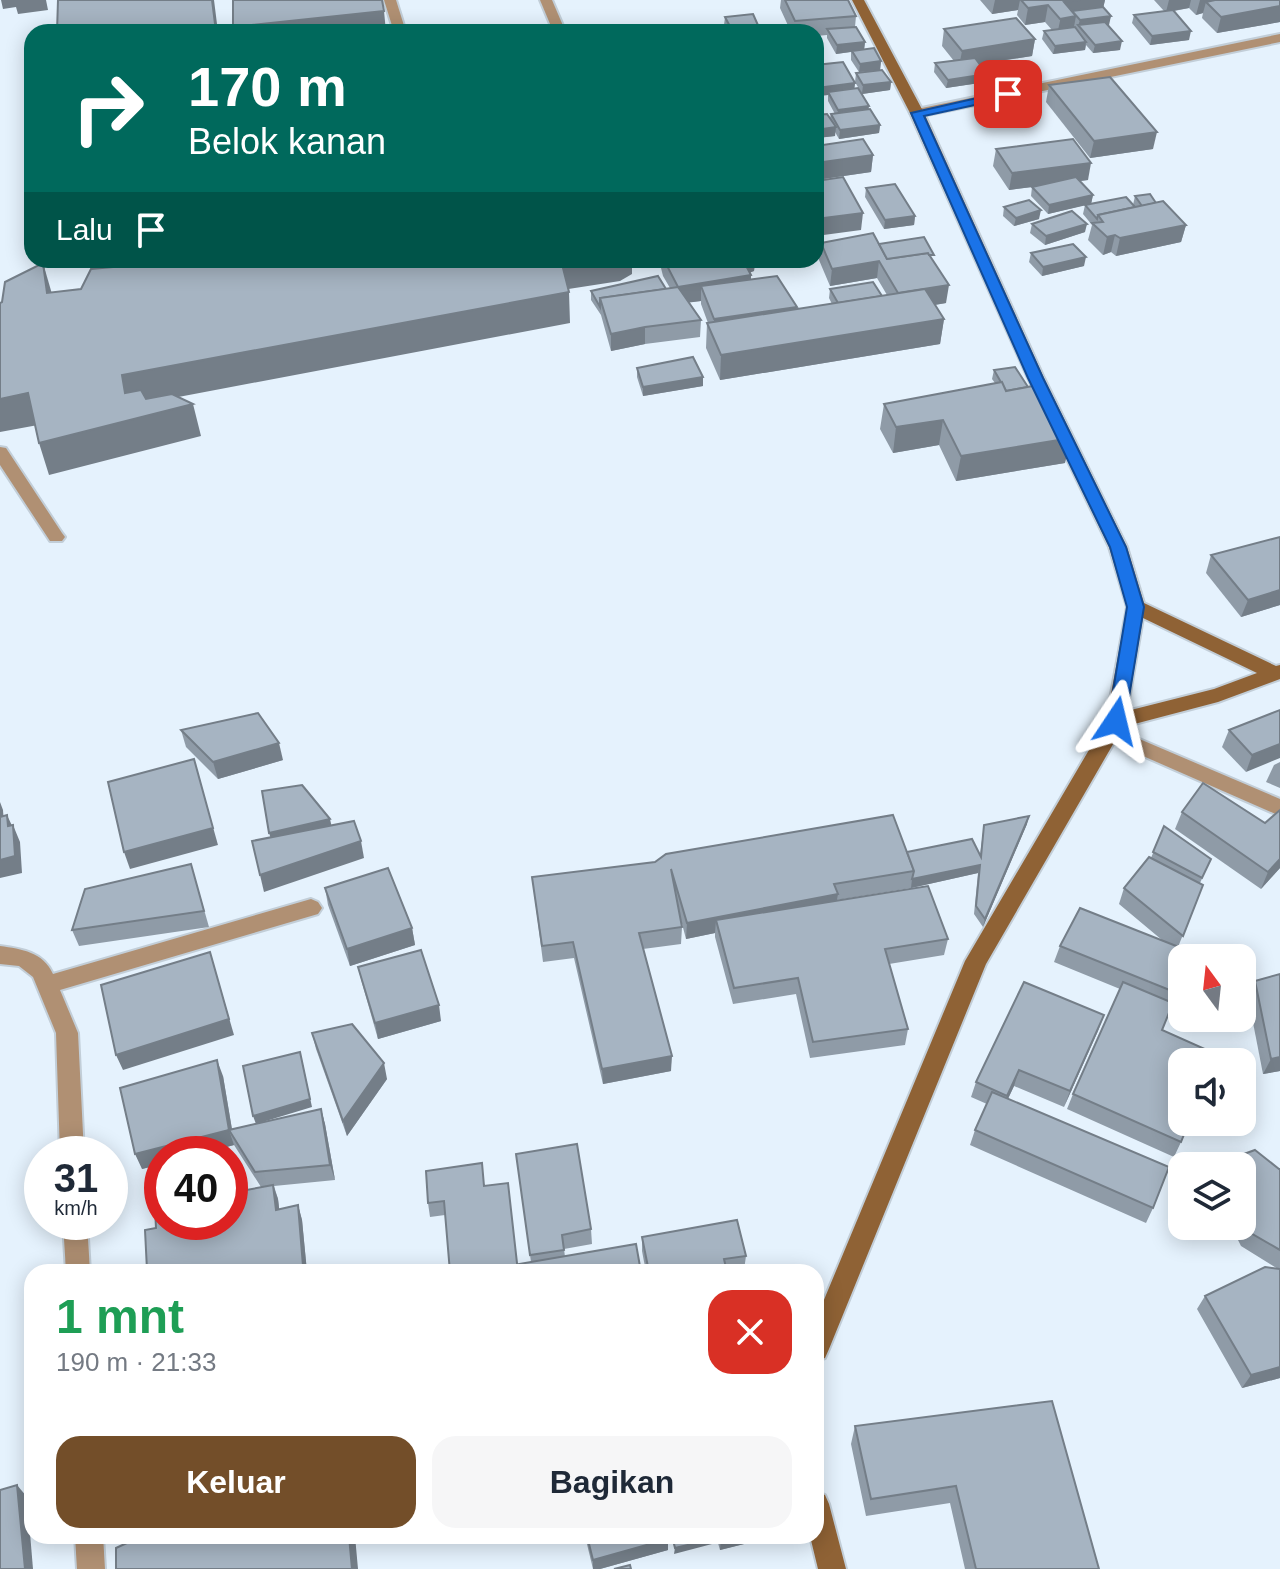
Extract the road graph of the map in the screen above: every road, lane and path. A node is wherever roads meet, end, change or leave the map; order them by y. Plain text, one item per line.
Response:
1 (390, 0) edge
2 (546, 0) edge
3 (858, 0) edge
4 (398, 24) edge
5 (556, 24) edge
6 (1280, 38) edge
7 (917, 113) junction
8 (0, 452) edge
9 (56, 537) dead end
10 (1136, 607) junction
11 (1278, 673) edge
12 (1113, 727) junction
13 (1280, 808) edge
14 (311, 908) dead end
15 (0, 955) edge
16 (47, 985) junction
17 (71, 1136) edge
18 (76, 1240) edge
19 (78, 1264) edge
20 (824, 1330) edge
21 (824, 1536) edge
22 (89, 1544) edge
23 (91, 1569) edge
24 (832, 1569) edge

1 - 4 street
2 - 5 street
3 - 7 street
6 - 7 street
7 - 10 street
8 - 9 street
10 - 11 street
10 - 12 street
11 - 12 street
12 - 13 street
12 - 20 street
14 - 16 street
15 - 16 street
16 - 17 street
18 - 19 street
21 - 24 street
22 - 23 street

